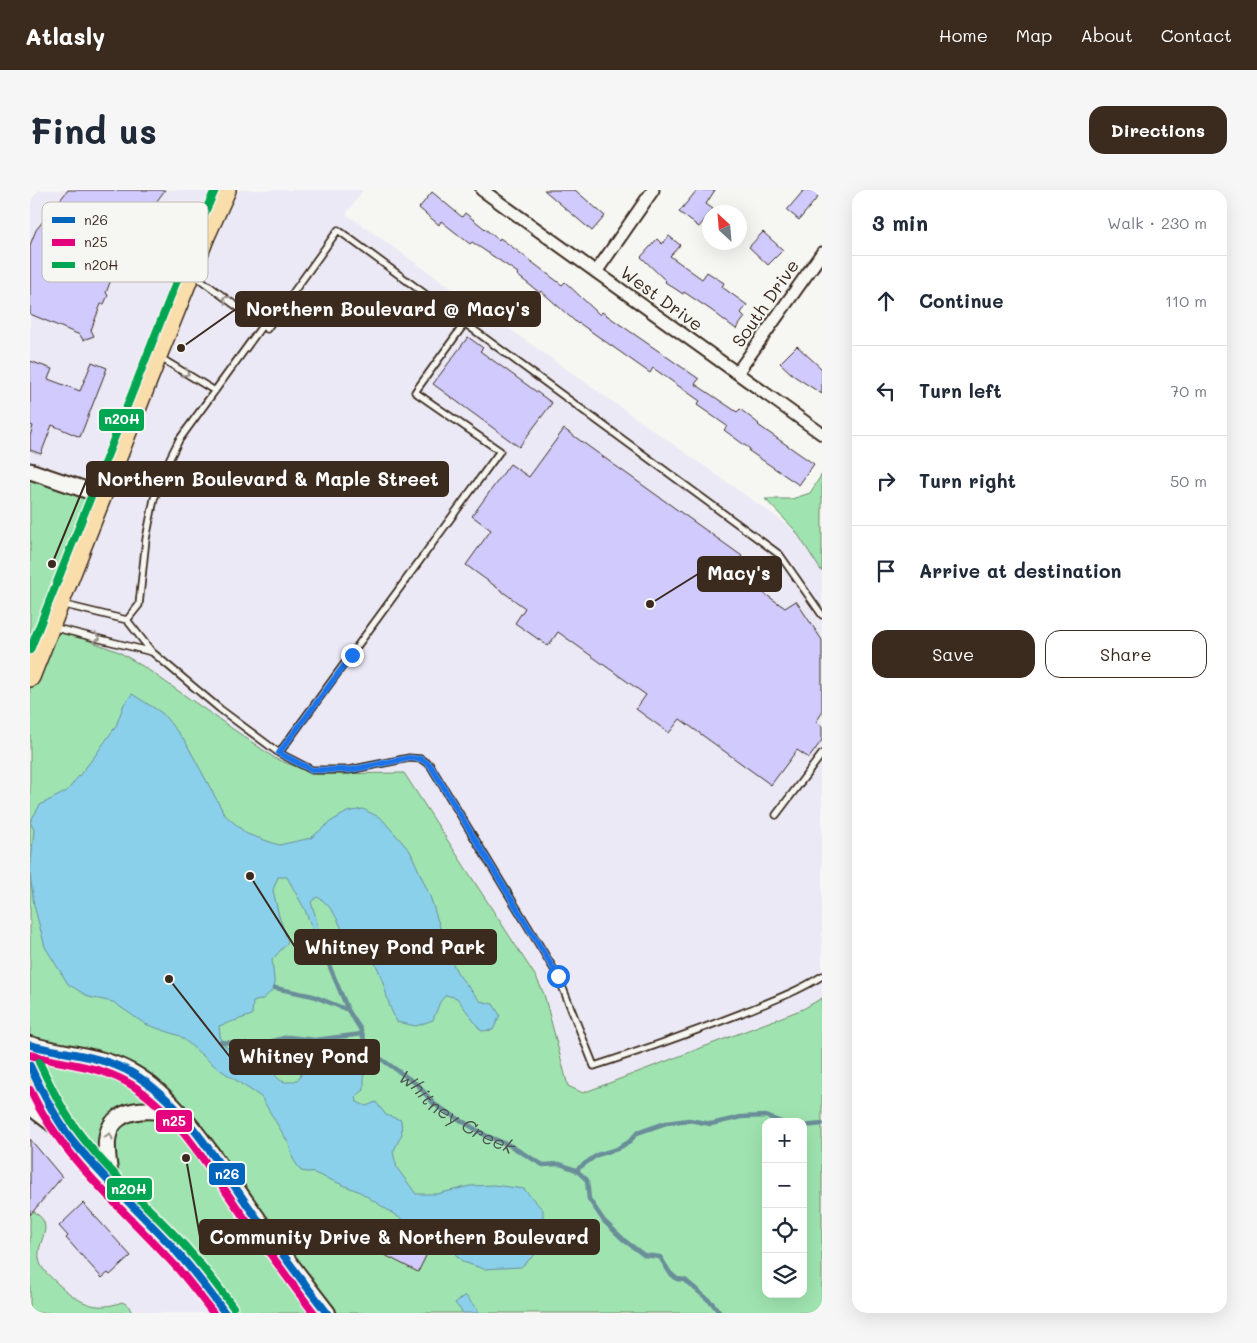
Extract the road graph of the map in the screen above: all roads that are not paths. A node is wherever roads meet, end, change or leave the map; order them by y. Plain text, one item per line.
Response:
1 (226, 190) edge
2 (482, 190) edge
3 (653, 190) edge
4 (208, 233) edge
5 (822, 253) edge
6 (596, 272) junction
7 (187, 282) edge
8 (203, 282) edge
9 (465, 323) junction
10 (262, 326) junction
11 (157, 356) junction
12 (737, 373) junction
13 (215, 392) junction
14 (822, 434) edge
15 (30, 471) edge
16 (101, 494) junction
17 (58, 603) junction
18 (822, 615) edge
19 (127, 620) junction
20 (50, 626) junction
21 (152, 652) junction
22 (30, 677) edge
23 (279, 753) junction
24 (822, 754) edge
25 (776, 815) dead end
26 (822, 976) edge
27 (30, 1045) edge
28 (30, 1066) edge
29 (30, 1106) edge
30 (178, 1112) junction
31 (67, 1134) junction
32 (111, 1184) junction
33 (225, 1313) edge
34 (327, 1313) edge

1 - 4 main road
2 - 6 street, West Drive
3 - 6 street
5 - 12 street, South Drive
6 - 12 street, West Drive
7 - 11 main road
10 -> 8 lane
9 - 10 lane
9 - 18 lane
9 - 23 lane
10 - 13 lane
11 -> 13 lane
11 - 16 main road
12 - 14 street, West Drive
13 - 19 lane
15 - 16 street
16 - 17 main road
17 - 19 lane
17 - 20 main road
19 - 21 lane
20 -> 21 lane
20 - 22 main road
21 - 23 lane
23 - 26 lane
24 - 25 lane
27 - 30 main road
28 - 31 main road
29 - 31 main road
32 -> 30 main road
30 - 34 main road
31 - 32 main road
32 - 33 main road

